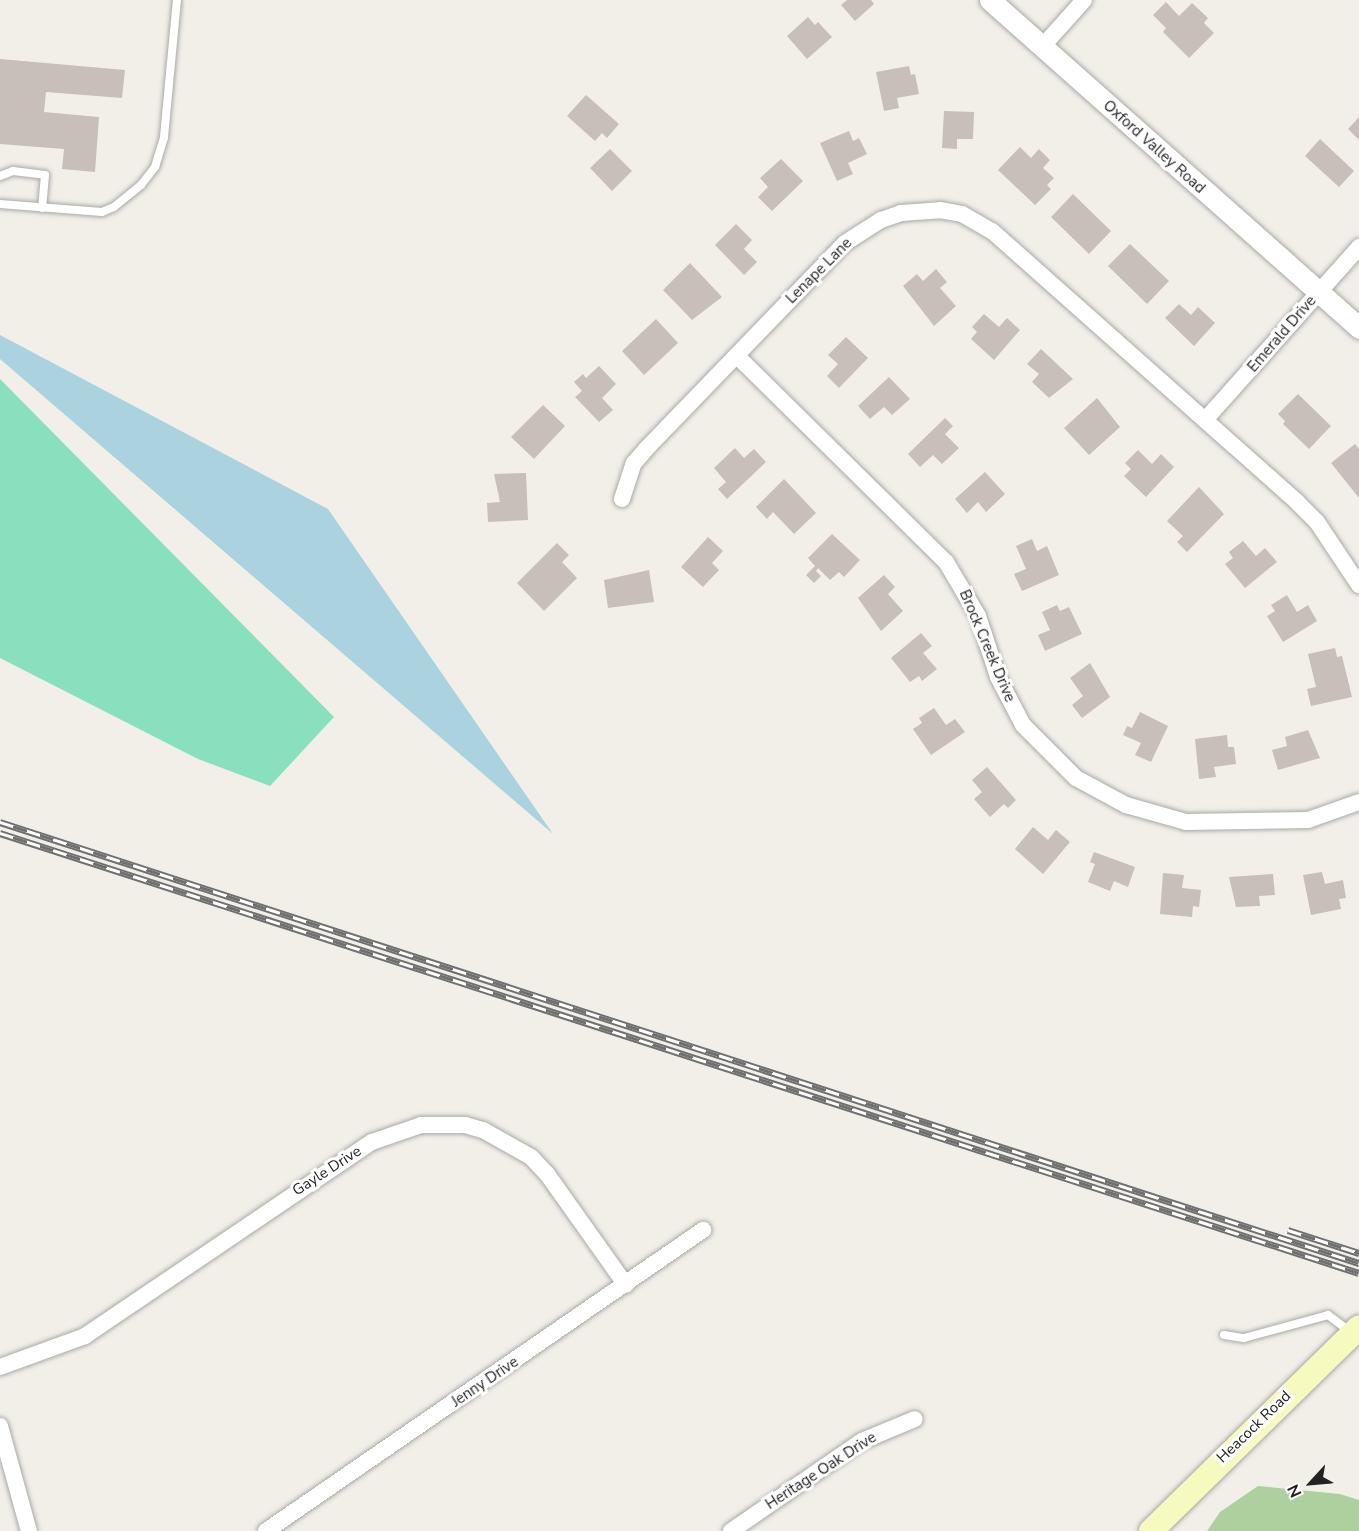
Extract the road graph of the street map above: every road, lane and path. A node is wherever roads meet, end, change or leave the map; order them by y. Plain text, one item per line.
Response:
1 (177, 0) edge
2 (990, 0) edge
3 (1084, 0) edge
4 (1042, 47) junction
5 (0, 176) edge
6 (0, 204) edge
7 (42, 208) junction
8 (1359, 247) edge
9 (1318, 292) junction
10 (1359, 328) edge
11 (738, 357) junction
12 (1205, 420) junction
13 (622, 499) dead end
14 (1359, 585) edge
15 (1359, 802) edge
16 (702, 1230) dead end
17 (626, 1286) junction
18 (1356, 1330) edge
19 (1224, 1335) dead end
20 (0, 1368) edge
21 (915, 1419) dead end
22 (0, 1426) edge
23 (29, 1531) edge
24 (266, 1531) edge
25 (731, 1531) edge
26 (1151, 1531) edge

1 - 7 lane
2 - 4 street, Oxford Valley Road
3 - 4 street
4 - 9 street, Oxford Valley Road
5 - 7 lane
6 - 7 lane
8 - 9 street, Emerald Drive
9 - 10 street, Oxford Valley Road
9 - 12 street, Emerald Drive
11 - 12 street, Lenape Lane
11 - 13 street, Lenape Lane
11 - 15 street, Brock Creek Drive
12 - 14 street
16 - 17 street, Jenny Drive
17 - 20 street, Gayle Drive
17 - 24 street, Jenny Drive
18 - 19 lane
18 - 26 main road, Heacock Road
21 - 25 street, Heritage Oak Drive
22 - 23 street

